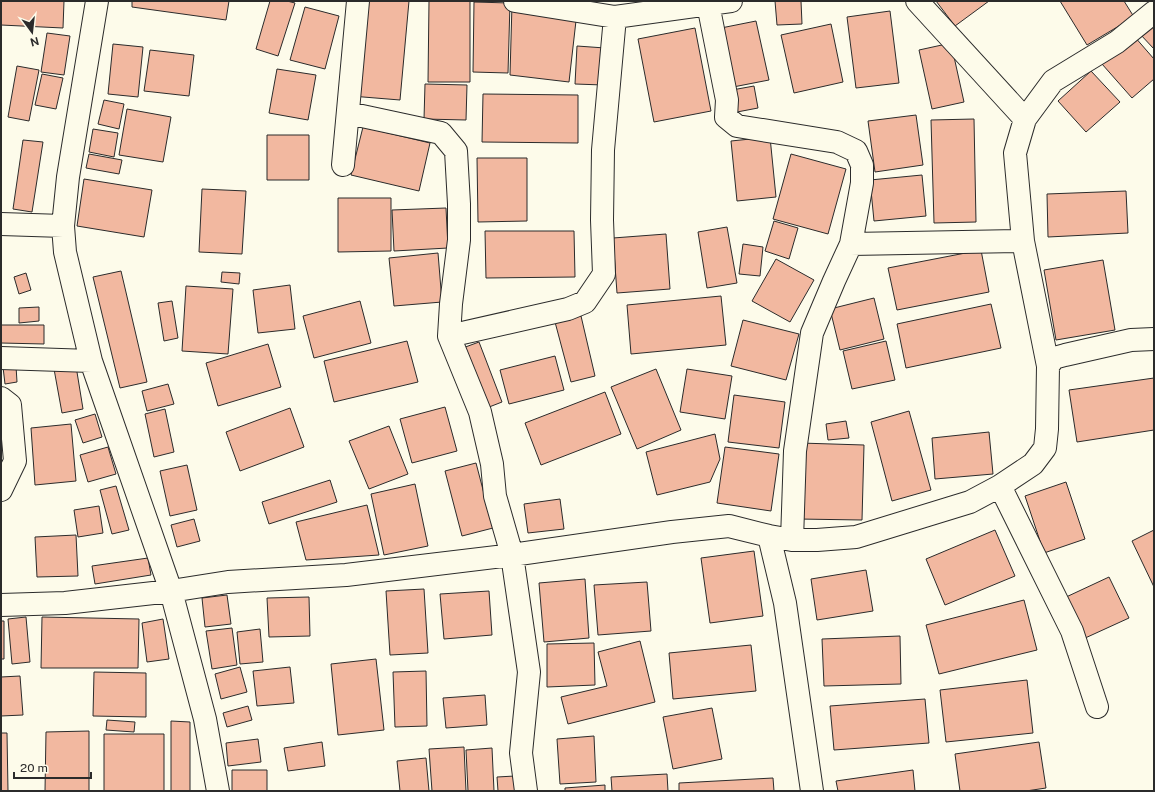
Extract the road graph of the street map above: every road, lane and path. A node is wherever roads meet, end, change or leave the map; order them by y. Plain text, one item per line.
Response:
1 (97, 1) edge
2 (358, 1) edge
3 (515, 1) edge
4 (917, 1) edge
5 (717, 2) edge
6 (1154, 12) edge
7 (615, 17) junction
8 (348, 113) junction
9 (1025, 119) junction
10 (343, 165) dead end
11 (1, 224) edge
12 (63, 226) junction
13 (1023, 241) junction
14 (851, 244) junction
15 (449, 336) junction
16 (1154, 339) edge
17 (1, 358) edge
18 (91, 361) junction
19 (1048, 366) junction
20 (1, 398) edge
21 (1000, 486) junction
22 (1, 490) edge
23 (769, 536) junction
24 (792, 540) junction
25 (512, 555) junction
26 (171, 591) junction
27 (1, 605) edge
28 (1097, 707) dead end
29 (218, 791) edge
30 (526, 791) edge
31 (812, 791) edge

1 - 12 street
2 - 8 street
3 - 7 street
4 - 9 street
5 - 7 street
5 - 14 street
6 - 9 street
7 - 15 street
8 - 10 street
8 - 15 street
9 - 13 street
11 - 12 street
12 - 18 street
13 - 14 street
13 - 19 street
14 - 24 street
15 - 25 street
16 - 19 street
17 - 18 street
18 - 26 street
19 - 21 street
20 - 22 street
21 - 24 street
21 - 28 street
23 - 24 street
23 - 25 street
23 - 31 street
25 - 26 street
25 - 30 street
26 - 27 street
26 - 29 street

